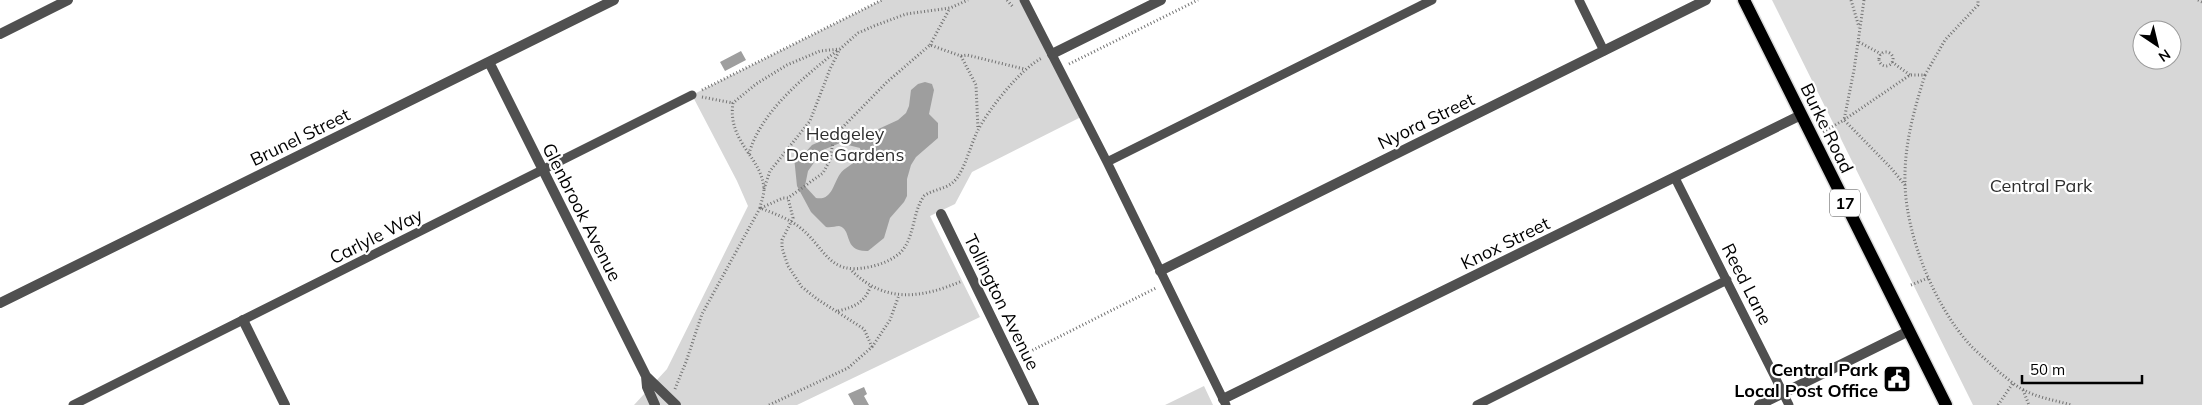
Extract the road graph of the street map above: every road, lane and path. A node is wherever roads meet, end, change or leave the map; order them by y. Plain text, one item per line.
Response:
1 (68, 0) edge
2 (614, 0) edge
3 (882, 0) edge
4 (968, 0) edge
5 (1024, 0) edge
6 (1161, 0) edge
7 (1198, 0) edge
8 (1432, 0) edge
9 (1579, 0) edge
10 (1706, 0) edge
11 (1744, 0) edge
12 (1851, 0) edge
13 (1864, 0) edge
14 (1978, 0) edge
15 (1984, 0) edge
16 (2198, 0) edge
17 (2202, 2) edge
18 (1978, 5) junction
19 (950, 8) junction
20 (1859, 27) junction
21 (0, 34) edge
22 (1859, 42) junction
23 (930, 45) junction
24 (840, 48) junction
25 (1604, 51) junction
26 (1052, 54) junction
27 (1881, 54) junction
28 (961, 56) junction
29 (489, 62) junction
30 (1892, 62) junction
31 (1024, 69) junction
32 (1059, 69) junction
33 (1925, 74) junction
34 (1910, 75) junction
35 (692, 95) junction
36 (733, 103) junction
37 (1802, 115) junction
38 (1844, 120) junction
39 (978, 131) junction
40 (1812, 137) junction
41 (749, 154) junction
42 (1107, 162) junction
43 (542, 170) junction
44 (1675, 178) junction
45 (1905, 185) junction
46 (764, 189) junction
47 (788, 198) junction
48 (760, 208) junction
49 (941, 214) dead end
50 (790, 221) junction
51 (852, 270) junction
52 (1160, 271) junction
53 (971, 277) junction
54 (1928, 278) junction
55 (1727, 280) junction
56 (1166, 284) junction
57 (871, 285) junction
58 (1911, 285) dead end
59 (899, 295) junction
60 (0, 303) edge
61 (837, 312) junction
62 (243, 320) junction
63 (1908, 332) junction
64 (872, 347) junction
65 (1012, 360) junction
66 (646, 376) junction
67 (2013, 383) junction
68 (676, 387) dead end
69 (2023, 390) junction
70 (1783, 393) junction
71 (1225, 402) edge
72 (73, 405) edge
73 (285, 405) edge
74 (655, 405) edge
75 (676, 405) edge
76 (769, 405) edge
77 (1034, 405) edge
78 (1477, 405) edge
79 (1759, 405) edge
80 (1789, 405) edge
81 (1946, 405) edge
82 (1998, 405) edge
83 (2029, 405) edge
84 (2071, 405) edge

1 - 21 street
2 - 29 street, Brunel Street
3 - 35 path
4 - 19 path
5 - 26 lane
6 - 26 street
7 - 32 path
8 - 42 lane
9 - 25 lane
10 - 25 street, Nyora Street
11 - 37 main road, Burke Road / 17
12 - 20 path
13 - 20 path
14 - 18 path
15 - 18 path
16 - 17 path
18 - 33 path
19 - 23 path
19 - 24 path
20 - 22 path
22 - 27 path
22 - 38 path
23 - 28 path
23 - 47 path
24 - 36 path
24 - 41 path
24 - 46 path
25 - 52 street, Nyora Street
26 - 31 path
26 - 32 lane
27 - 30 path
27 - 30 path
28 - 31 path
28 - 39 path
29 - 43 street, Glenbrook Avenue
29 - 60 street, Brunel Street
30 - 34 path
31 - 39 path
32 - 42 lane
33 - 34 path
33 - 45 path
34 - 38 path
35 - 36 path
35 - 43 lane, Carlyle Way
36 - 41 path
37 - 40 main road, Burke Road / 17
37 - 44 street, Knox Street
38 - 40 path
38 - 45 path
39 - 51 path
40 - 63 main road, Burke Road / 17
41 - 46 path
42 - 52 lane
43 - 62 lane, Carlyle Way
43 - 66 street, Glenbrook Avenue
44 - 55 lane, Reed Lane
44 - 71 street, Knox Street
45 - 54 path
46 - 48 path
47 - 48 path
47 - 50 path
48 - 50 path
48 - 68 path
49 - 53 street, Tollington Avenue
50 - 51 path
50 - 61 path
51 - 57 path
52 - 56 lane
53 - 59 path
53 - 65 street, Tollington Avenue
54 - 58 path
54 - 67 path
55 - 70 lane, Reed Lane
55 - 78 lane
56 - 65 path
56 - 71 lane
57 - 59 path
57 - 61 path
59 - 64 path
61 - 64 path
62 - 72 lane, Carlyle Way
62 - 73 street
63 - 70 street
63 - 81 main road, Burke Road / 17
64 - 76 path
65 - 77 street, Tollington Avenue
66 - 74 street, Glenbrook Avenue
66 - 75 street, Glenbrook Avenue
67 - 69 path
67 - 82 path
69 - 83 path
69 - 84 path
70 - 79 street
70 - 80 lane, Reed Lane

